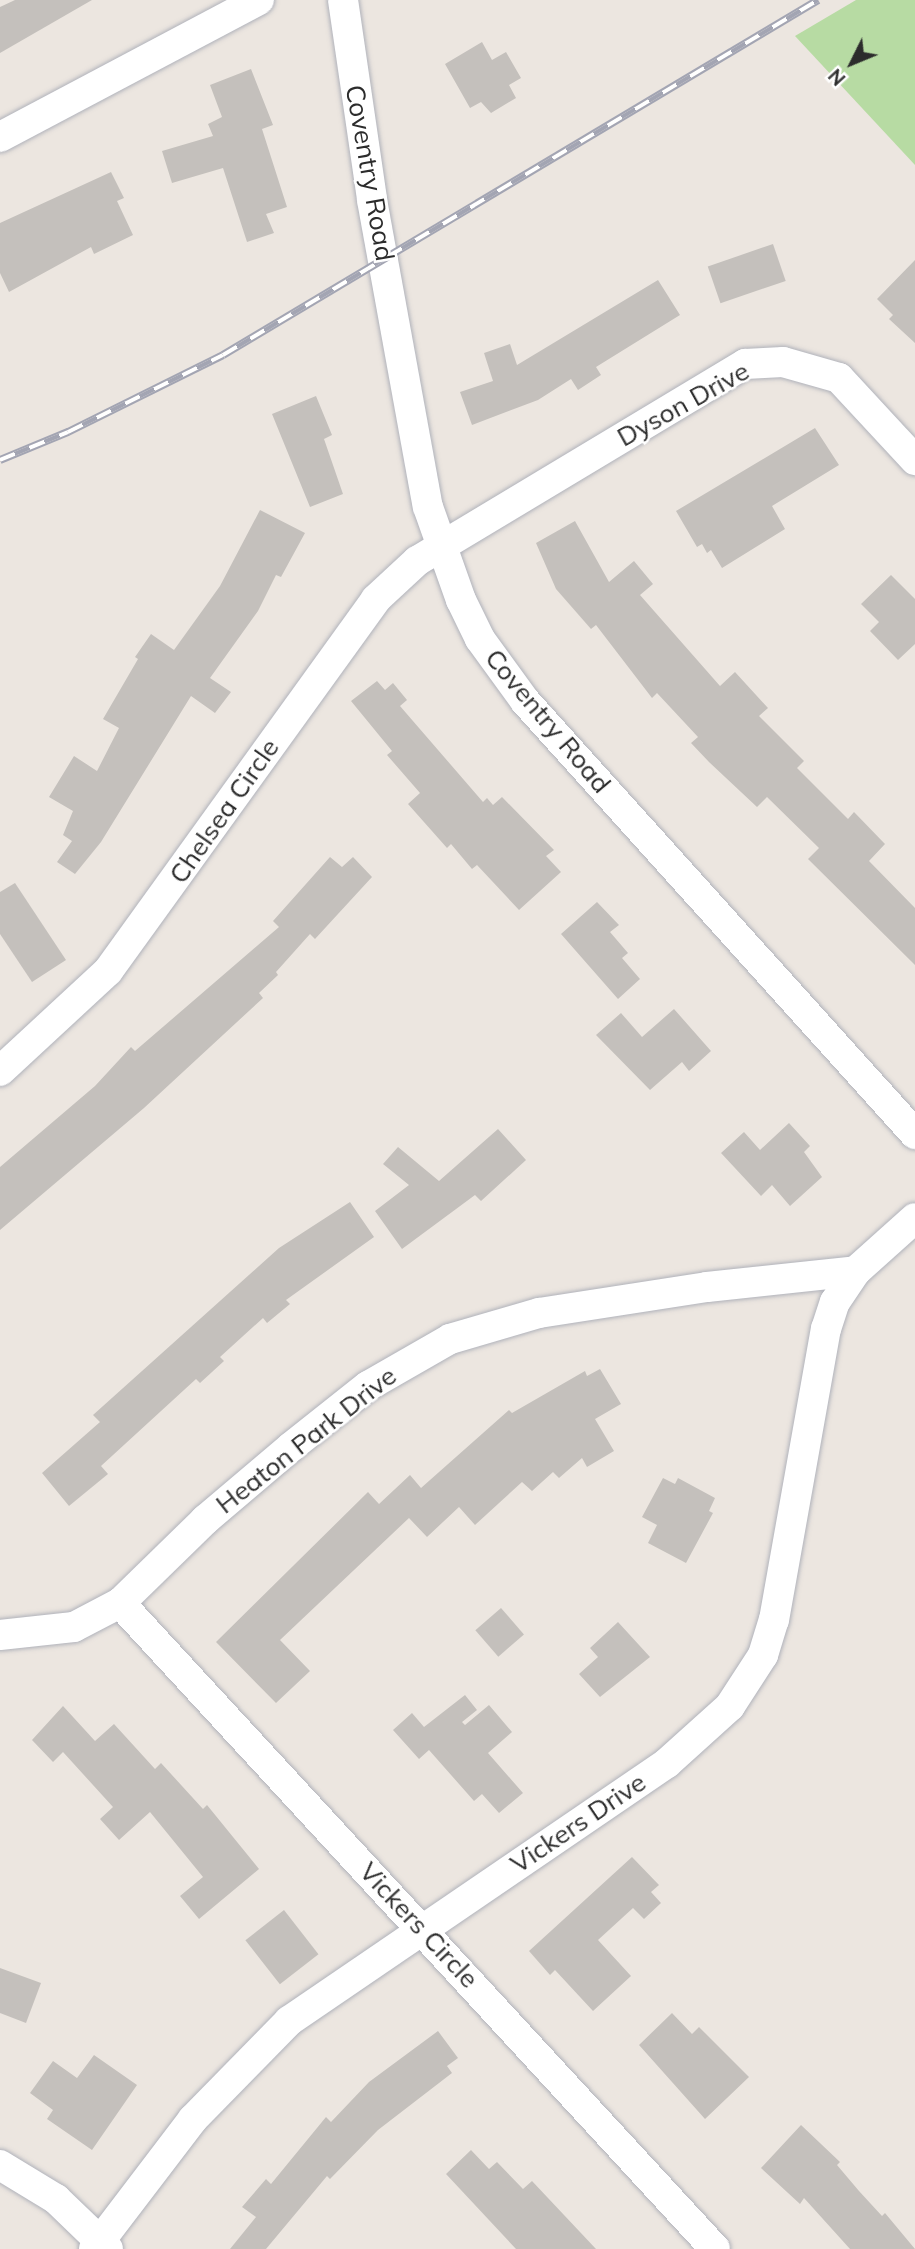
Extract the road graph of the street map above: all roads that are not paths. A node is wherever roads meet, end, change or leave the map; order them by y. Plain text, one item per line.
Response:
1 (260, 0) edge
2 (343, 0) edge
3 (0, 137) edge
4 (915, 460) edge
5 (441, 548) junction
6 (0, 1071) edge
7 (915, 1135) edge
8 (915, 1218) edge
9 (856, 1271) junction
10 (120, 1603) junction
11 (0, 1635) edge
12 (422, 1928) junction
13 (0, 2165) edge
14 (101, 2246) edge
15 (715, 2249) edge

1 - 3 street
2 - 5 street, Coventry Road
4 - 5 street, Dyson Drive
5 - 6 street, Chelsea Circle
5 - 7 street, Coventry Road
8 - 9 street
9 - 10 street, Heaton Park Drive
9 - 12 street, Vickers Drive
10 - 11 street, Heaton Park Drive
10 - 12 street, Vickers Circle
12 - 14 street, Vickers Drive
12 - 15 street, Vickers Circle
13 - 14 street

